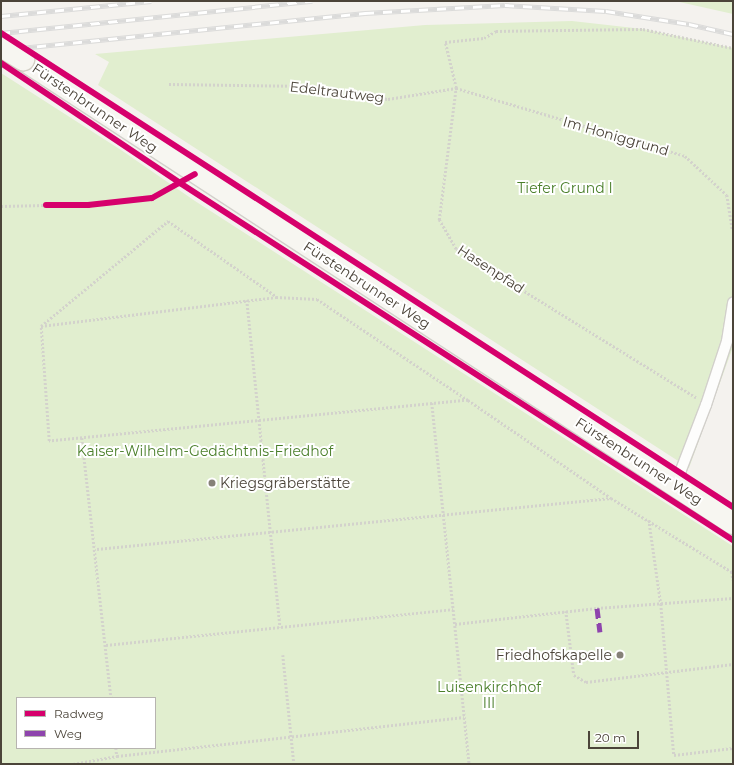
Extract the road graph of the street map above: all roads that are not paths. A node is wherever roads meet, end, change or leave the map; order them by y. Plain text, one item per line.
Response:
1 (1, 46) edge
2 (733, 302) edge
3 (673, 483) junction
4 (733, 523) edge

1 - 3 main road, Fürstenbrunner Weg, bridge
2 - 3 lane
3 - 4 main road, Fürstenbrunner Weg

